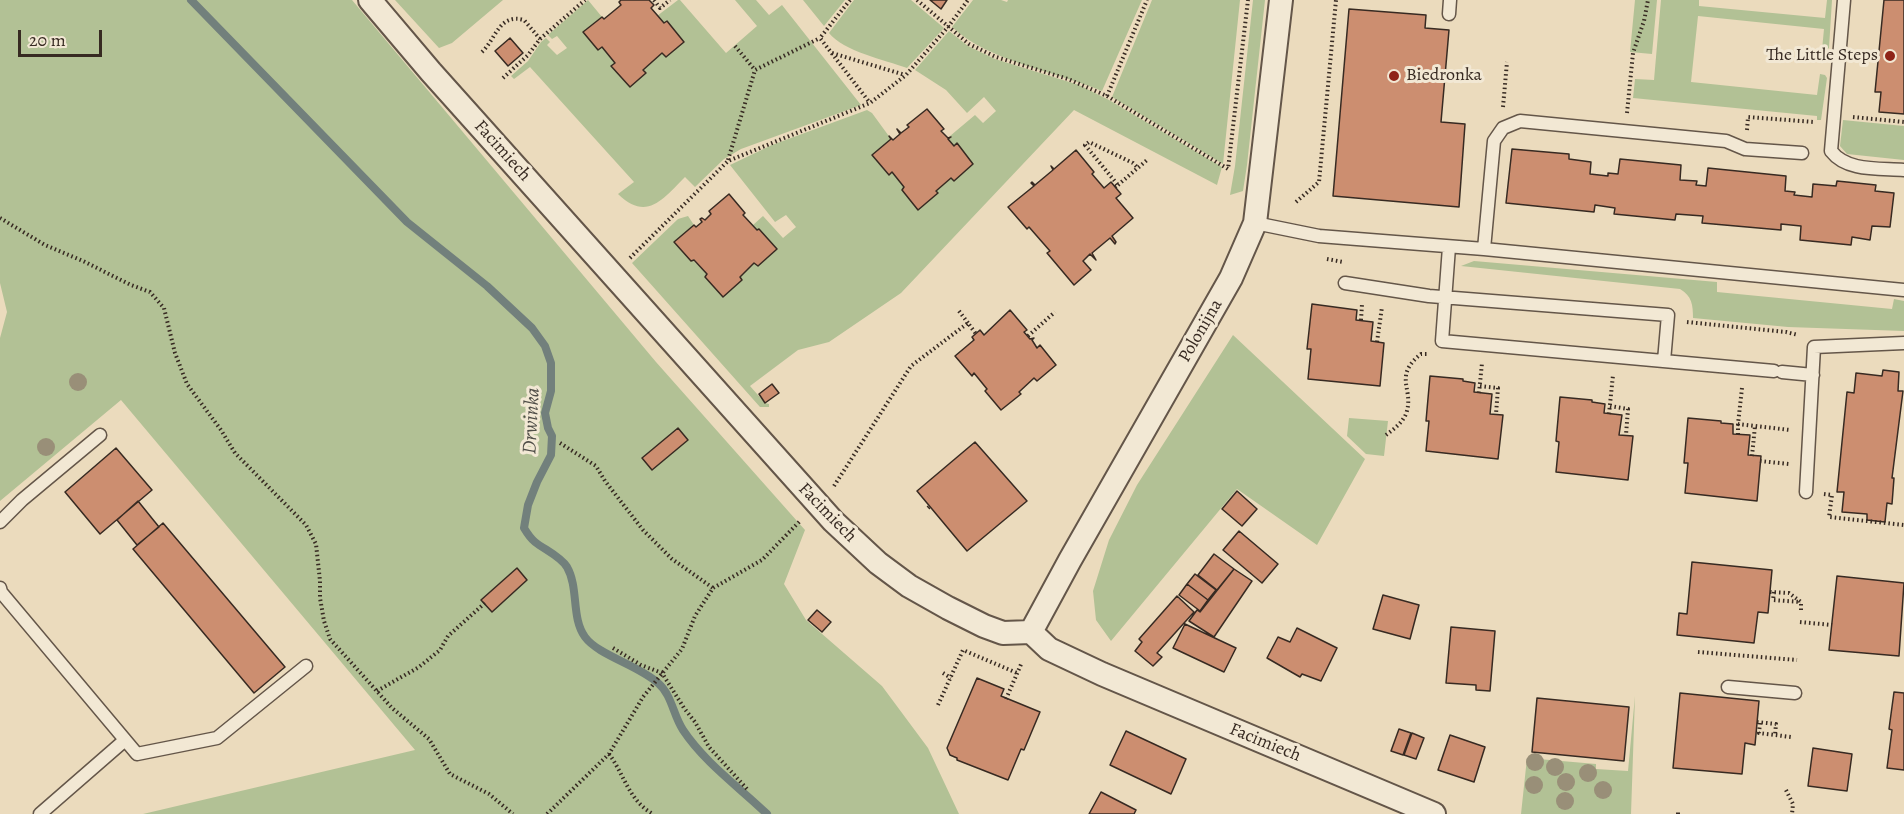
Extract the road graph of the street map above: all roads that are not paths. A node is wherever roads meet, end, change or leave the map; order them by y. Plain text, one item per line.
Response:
1 (370, 0) edge
2 (1281, 0) edge
3 (1450, 0) edge
4 (1844, 0) edge
5 (1449, 14) dead end
6 (1802, 153) dead end
7 (1904, 170) edge
8 (1255, 223) junction
9 (1449, 247) junction
10 (1484, 249) junction
11 (1345, 283) dead end
12 (1904, 290) edge
13 (1446, 297) junction
14 (1904, 344) edge
15 (1664, 361) junction
16 (1812, 375) junction
17 (100, 435) dead end
18 (1806, 492) road end
19 (0, 522) edge
20 (0, 591) edge
21 (1031, 632) junction
22 (306, 666) dead end
23 (1728, 687) dead end
24 (1795, 693) dead end
25 (125, 740) junction
26 (40, 814) edge
27 (1434, 814) edge

1 - 21 street, Facimiech
2 - 8 street, Polonijna
3 - 5 lane
4 - 7 lane
6 - 10 lane
8 - 9 lane
8 - 21 street, Polonijna
9 - 10 lane
9 - 13 lane
10 - 12 lane
11 - 13 lane
13 - 15 lane
13 - 15 lane
14 - 16 lane
15 - 16 lane
16 - 18 lane
17 - 19 lane
20 - 25 lane
21 - 27 street, Facimiech
22 - 25 lane
23 - 24 lane
25 - 26 lane

